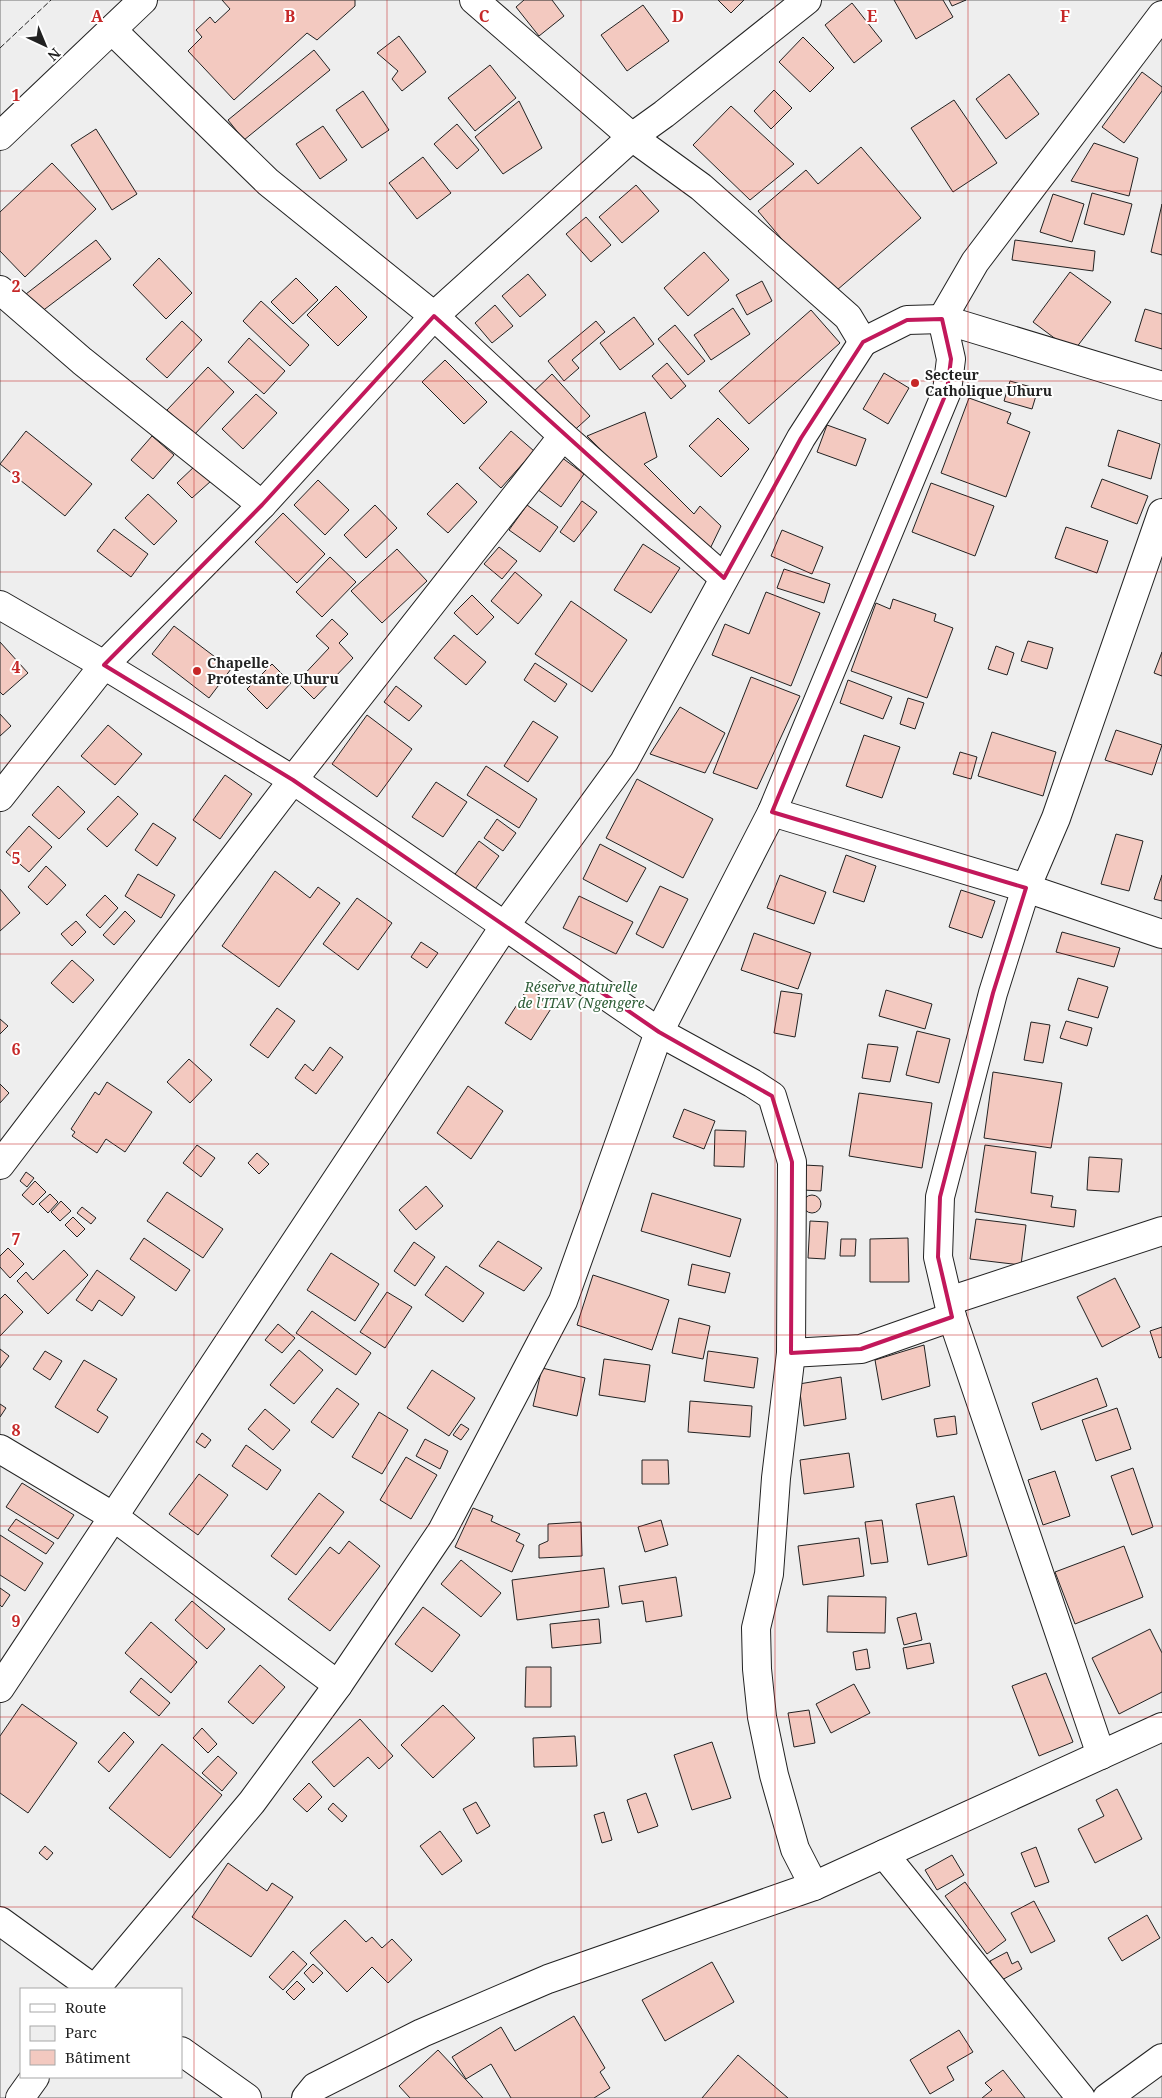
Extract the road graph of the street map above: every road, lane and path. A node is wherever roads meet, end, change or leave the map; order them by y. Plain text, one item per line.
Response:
1 (143, 0) edge
2 (474, 0) edge
3 (807, 0) edge
4 (1162, 15) edge
5 (112, 30) junction
6 (1153, 39) edge
7 (0, 136) edge
8 (632, 137) junction
9 (0, 290) edge
10 (434, 316) junction
11 (942, 319) junction
12 (863, 342) junction
13 (1162, 386) edge
14 (563, 436) junction
15 (262, 505) junction
16 (1162, 513) edge
17 (724, 578) junction
18 (0, 605) edge
19 (104, 665) junction
20 (293, 780) junction
21 (0, 797) edge
22 (772, 812) junction
23 (1026, 888) junction
24 (504, 927) junction
25 (1162, 934) edge
26 (659, 1032) junction
27 (0, 1165) edge
28 (1162, 1231) edge
29 (951, 1309) junction
30 (791, 1353) junction
31 (0, 1449) edge
32 (114, 1517) junction
33 (338, 1685) junction
34 (0, 1688) edge
35 (1162, 1727) edge
36 (1101, 1755) junction
37 (884, 1854) junction
38 (814, 1886) junction
39 (0, 1921) edge
40 (93, 1988) edge
41 (95, 1988) edge
42 (182, 2052) edge
43 (1162, 2058) edge
44 (34, 2078) edge
45 (20, 2098) edge
46 (247, 2098) edge
47 (306, 2098) edge
48 (1081, 2098) edge
49 (1107, 2098) edge

1 - 5 main road
2 - 8 main road
3 - 8 main road
4 - 6 main road
5 - 7 main road
5 - 10 main road
6 - 11 main road
8 - 10 main road
8 - 12 main road
9 - 15 main road
10 - 14 main road
10 - 15 main road
11 - 12 main road
11 - 13 main road
11 - 22 main road
12 - 17 main road
14 - 17 main road
14 - 20 main road
15 - 19 main road
16 - 23 main road
17 - 24 main road
18 - 19 main road
19 - 20 main road
19 - 21 main road
20 - 24 main road
20 - 27 main road
22 - 23 main road
22 - 26 main road
23 - 25 main road
23 - 29 main road
24 - 26 main road
24 - 32 main road
26 - 30 main road
26 - 33 main road
28 - 29 main road
29 - 30 main road
29 - 36 main road
30 - 38 main road
31 - 32 main road
32 - 33 main road
32 - 34 main road
33 - 41 main road
35 - 36 main road
36 - 37 main road
37 - 38 main road
37 - 48 main road
38 - 47 main road
39 - 40 main road
42 - 46 main road
43 - 49 main road
44 - 45 main road

